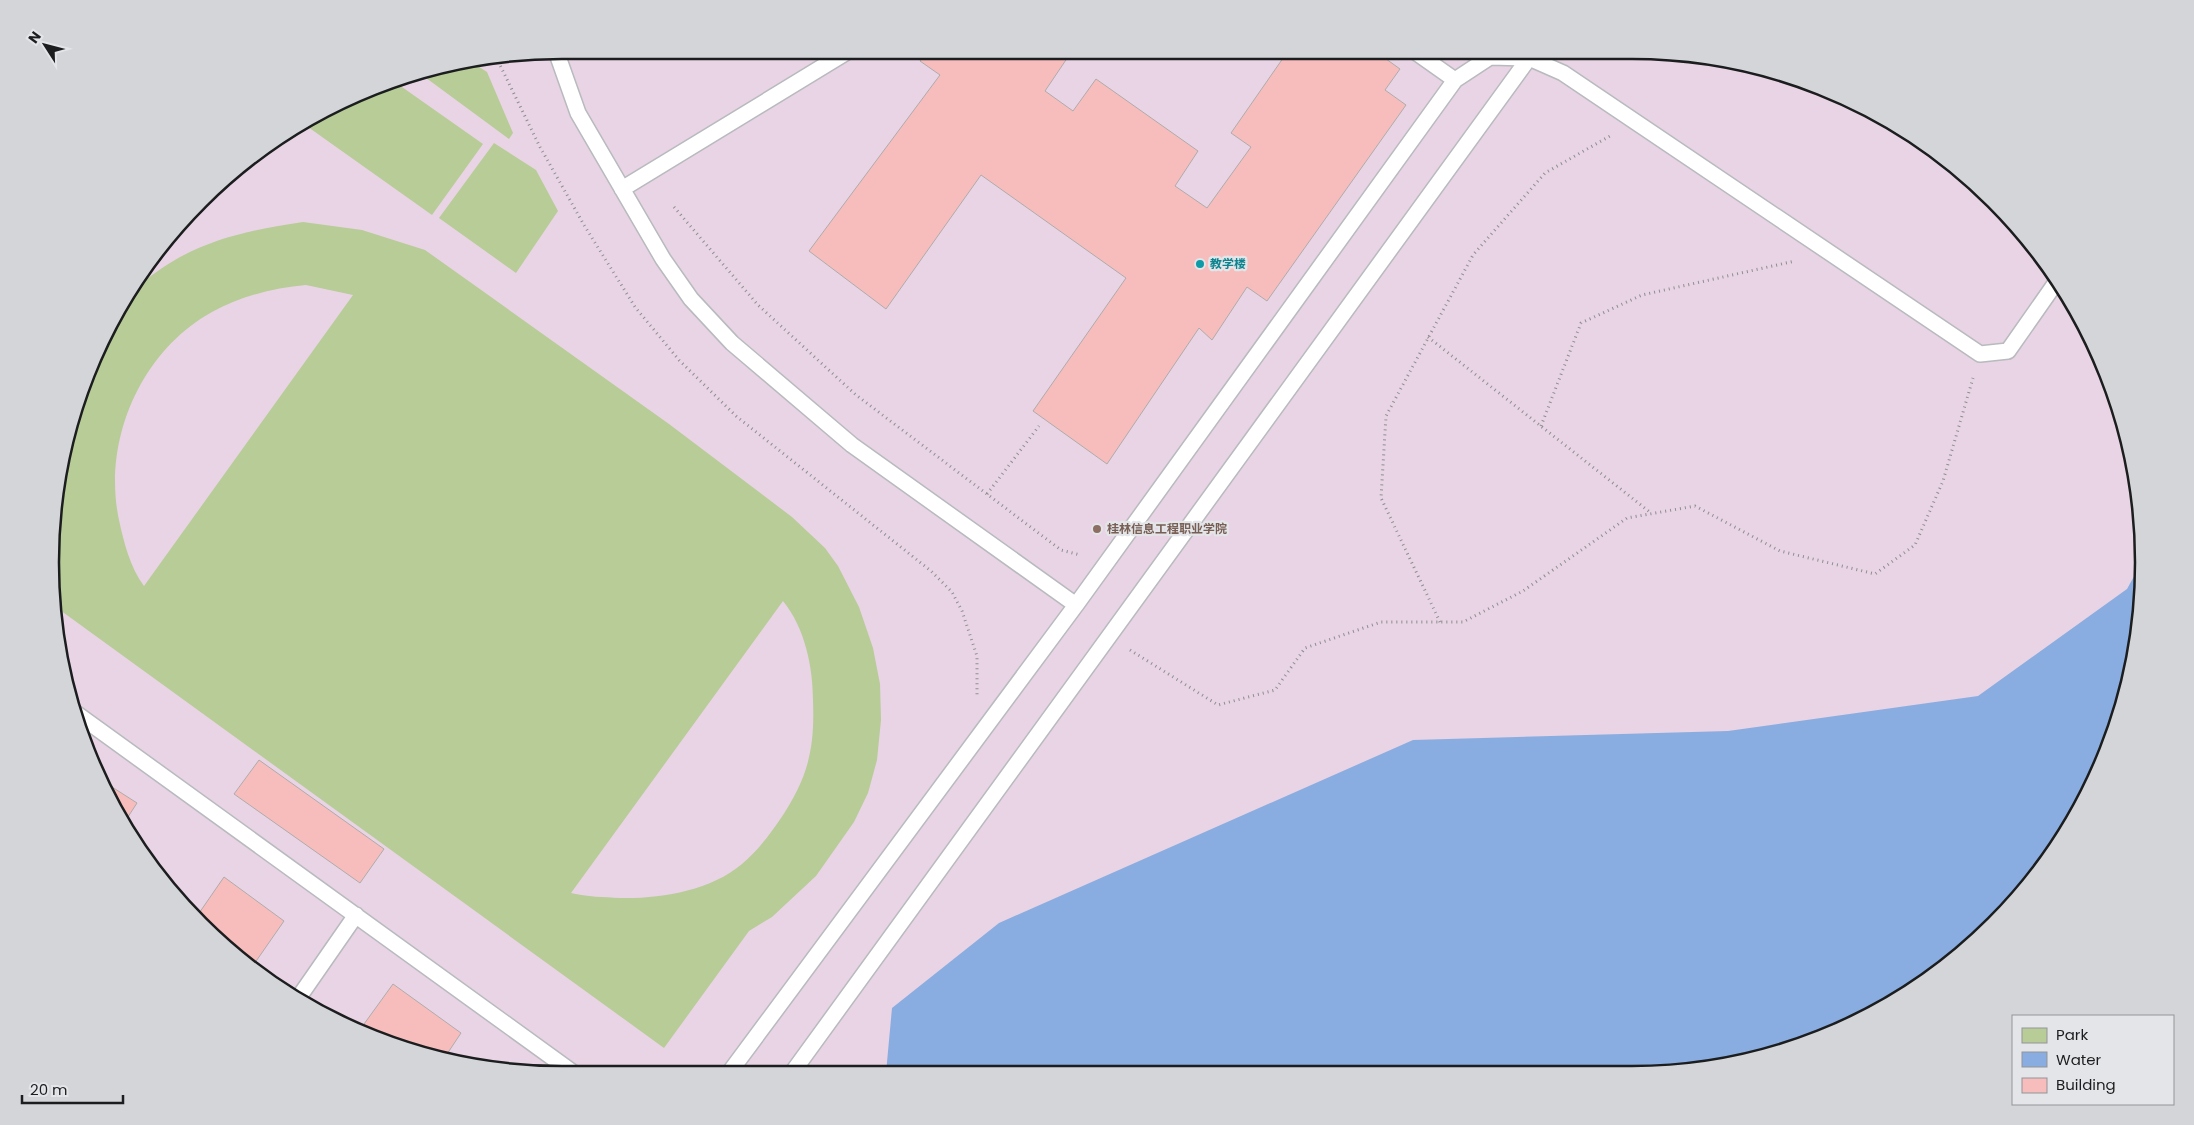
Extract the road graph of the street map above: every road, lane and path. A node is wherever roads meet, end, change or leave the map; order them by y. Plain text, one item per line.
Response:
1 (559, 59) edge
2 (835, 59) edge
3 (1425, 59) edge
4 (1487, 59) edge
5 (1528, 59) edge
6 (1531, 59) edge
7 (499, 63) edge
8 (1455, 80) junction
9 (1634, 121) junction
10 (622, 189) junction
11 (674, 207) dead end
12 (1830, 253) junction
13 (2053, 287) edge
14 (1428, 337) junction
15 (1980, 354) junction
16 (1039, 426) dead end
17 (1541, 426) junction
18 (987, 494) junction
19 (1652, 514) junction
20 (1088, 557) dead end
21 (1076, 605) junction
22 (1440, 622) junction
23 (1109, 637) junction
24 (973, 704) dead end
25 (83, 718) edge
26 (356, 915) junction
27 (302, 993) edge
28 (564, 1066) edge
29 (734, 1066) edge
30 (797, 1066) edge

1 - 10 lane
2 - 10 lane
3 - 8 lane
4 - 8 lane
5 - 23 lane
6 - 9 lane
7 - 24 path
8 - 21 lane
9 - 12 lane
9 - 14 path
10 - 21 lane
11 - 18 path
12 - 15 lane
12 - 17 path
13 - 15 lane
14 - 17 path
14 - 22 path
15 - 19 path
16 - 18 path
17 - 19 path
18 - 20 path
19 - 22 path
21 - 29 lane
22 - 23 path
23 - 30 lane
25 - 26 lane
26 - 27 lane
26 - 28 lane

